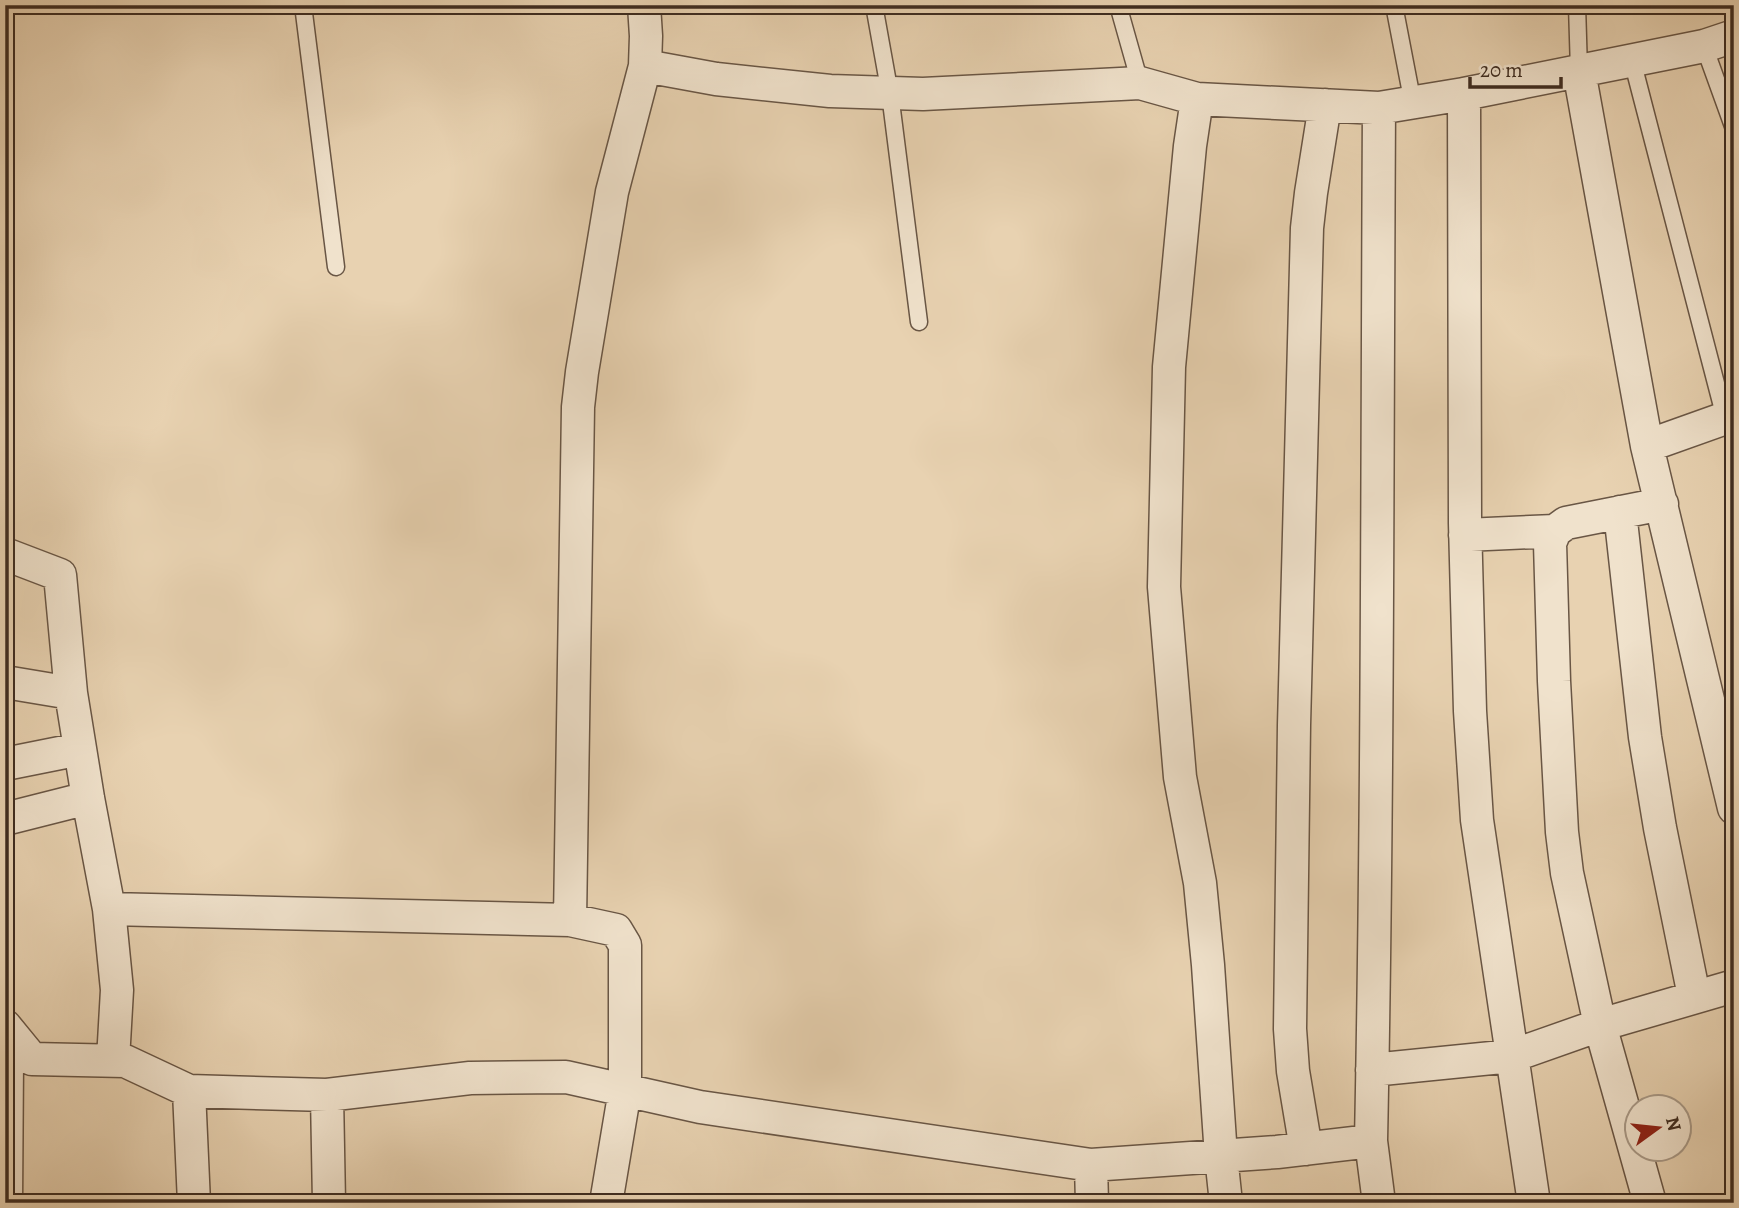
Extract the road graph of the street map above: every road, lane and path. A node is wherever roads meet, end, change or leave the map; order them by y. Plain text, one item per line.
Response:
1 (303, 5) edge
2 (644, 5) edge
3 (874, 5) edge
4 (1118, 5) edge
5 (1394, 5) edge
6 (1577, 5) edge
7 (1734, 36) edge
8 (1704, 46) junction
9 (1632, 60) junction
10 (645, 66) junction
11 (1579, 71) junction
12 (1140, 83) junction
13 (890, 94) junction
14 (1464, 94) junction
15 (1197, 99) junction
16 (1413, 104) junction
17 (1325, 105) junction
18 (1379, 108) junction
19 (1734, 129) edge
20 (336, 267) dead end
21 (919, 322) dead end
22 (1729, 416) edge
23 (1647, 446) junction
24 (1661, 504) junction
25 (1620, 512) junction
26 (1555, 531) junction
27 (1465, 535) junction
28 (5, 554) edge
29 (5, 682) edge
30 (71, 693) junction
31 (80, 749) junction
32 (5, 765) edge
33 (88, 798) junction
34 (1734, 808) edge
35 (5, 819) edge
36 (109, 909) junction
37 (570, 920) junction
38 (1734, 986) edge
39 (1694, 996) junction
40 (1600, 1025) junction
41 (5, 1026) edge
42 (1513, 1056) junction
43 (113, 1060) junction
44 (15, 1061) edge
45 (1372, 1070) junction
46 (625, 1090) junction
47 (189, 1091) junction
48 (327, 1096) junction
49 (1371, 1141) junction
50 (1306, 1149) junction
51 (1221, 1156) junction
52 (1091, 1165) junction
53 (6, 1203) edge
54 (194, 1203) edge
55 (329, 1203) edge
56 (606, 1203) edge
57 (1092, 1203) edge
58 (1226, 1203) edge
59 (1379, 1203) edge
60 (1534, 1203) edge
61 (1650, 1203) edge

1 - 20 lane
2 - 10 street
3 - 13 lane
4 - 12 lane
5 - 16 lane
6 - 11 lane
7 - 8 street
8 - 9 street
8 - 19 lane
9 - 11 street
9 - 22 lane
10 - 13 street
10 - 37 street
11 - 14 street
11 - 23 street
12 - 13 street
12 - 15 street
13 - 21 lane
14 - 16 street
14 - 27 street
15 - 17 street
15 - 51 street
16 - 18 street
17 - 18 street
17 - 50 street
18 - 45 street
22 - 23 street
23 - 24 street
24 - 25 street
24 - 34 street
25 - 26 street
25 - 39 street
26 - 27 street
26 - 40 street
27 - 42 street
28 - 30 street
29 - 30 street
30 - 31 street
31 - 32 street
31 - 33 street
33 - 35 street
33 - 36 street
36 - 37 street
36 - 43 street
37 - 46 street
38 - 39 street
39 - 40 street
40 - 42 street
40 - 61 street
41 - 44 street
42 - 45 street
42 - 60 street
43 - 44 street
43 - 47 street
44 - 53 street
45 - 49 street
46 - 48 street
46 - 52 street
46 - 56 street
47 - 48 street
47 - 54 street
48 - 55 street
49 - 50 street
49 - 59 street
50 - 51 street
51 - 52 street
51 - 58 street
52 - 57 street

